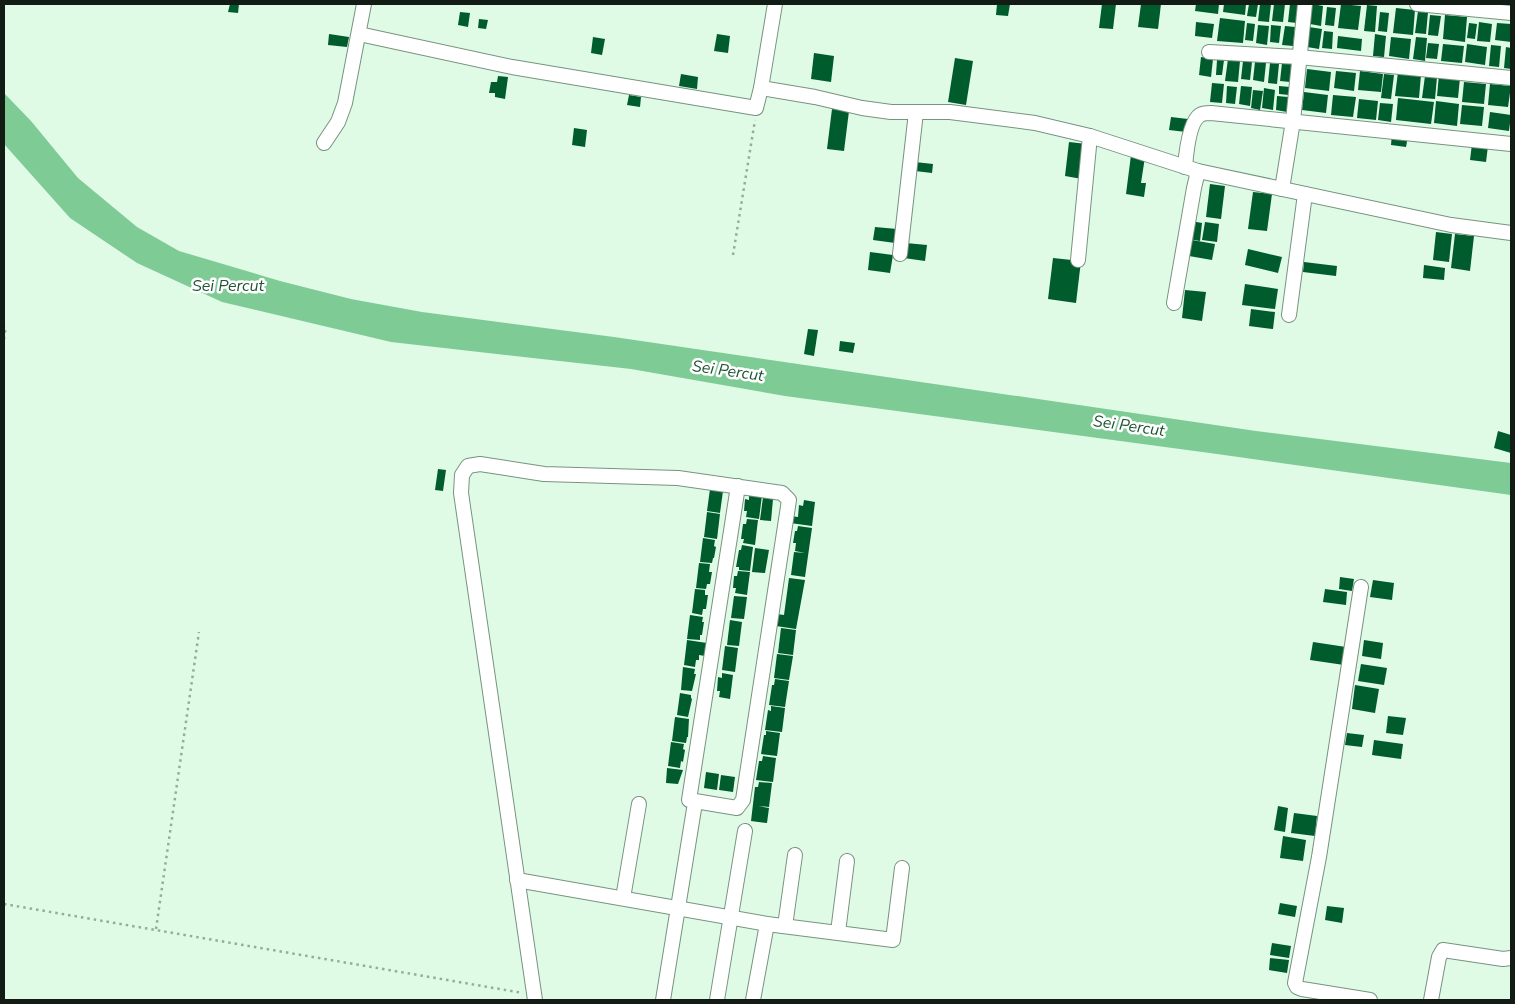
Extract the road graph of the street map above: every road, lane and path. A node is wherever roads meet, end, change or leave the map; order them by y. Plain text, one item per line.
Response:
1 (364, 4) edge
2 (775, 4) edge
3 (1305, 4) edge
4 (1417, 4) edge
5 (1511, 13) edge
6 (359, 34) junction
7 (1210, 52) dead end
8 (1300, 58) junction
9 (1511, 78) edge
10 (761, 88) junction
11 (756, 108) junction
12 (916, 112) junction
13 (1293, 121) junction
14 (1090, 136) junction
15 (324, 143) dead end
16 (1511, 144) edge
17 (1192, 169) junction
18 (1282, 189) junction
19 (1305, 194) junction
20 (1511, 233) edge
21 (900, 254) dead end
22 (733, 256) dead end
23 (1078, 260) dead end
24 (1174, 304) dead end
25 (1289, 315) dead end
26 (6, 326) dead end
27 (4, 339) edge
28 (738, 486) junction
29 (1361, 587) dead end
30 (199, 632) dead end
31 (639, 804) dead end
32 (694, 809) dead end
33 (745, 831) dead end
34 (795, 855) dead end
35 (847, 861) dead end
36 (902, 868) dead end
37 (517, 880) junction
38 (623, 898) junction
39 (4, 904) edge
40 (678, 908) junction
41 (730, 917) junction
42 (767, 924) junction
43 (785, 926) junction
44 (156, 929) junction
45 (838, 932) junction
46 (1511, 958) edge
47 (534, 998) edge
48 (663, 1000) edge
49 (716, 1000) edge
50 (753, 1000) edge
51 (1370, 1000) edge
52 (1431, 1000) edge

1 - 6 street
2 - 10 street
3 - 8 street
4 - 5 street
6 - 11 street
6 - 15 street
7 - 8 street
8 - 9 street
8 - 13 street
10 - 11 street
10 - 12 street
11 - 22 path
12 - 14 street
12 - 21 street
13 - 16 street
13 - 17 street
13 - 18 street
14 - 17 street
14 - 23 street
17 - 18 street
17 - 24 street
18 - 19 street
19 - 20 street
19 - 25 street
26 - 27 path
28 - 28 street
28 - 37 street
29 - 51 street
30 - 44 path
31 - 38 street
32 - 40 street
33 - 41 street
34 - 43 street
35 - 45 street
36 - 45 street
37 - 38 street
37 - 47 street
38 - 40 street
39 - 44 path
40 - 41 street
40 - 48 street
41 - 42 street
41 - 49 street
42 - 43 street
42 - 50 street
43 - 45 street
44 - 47 path
46 - 52 street

